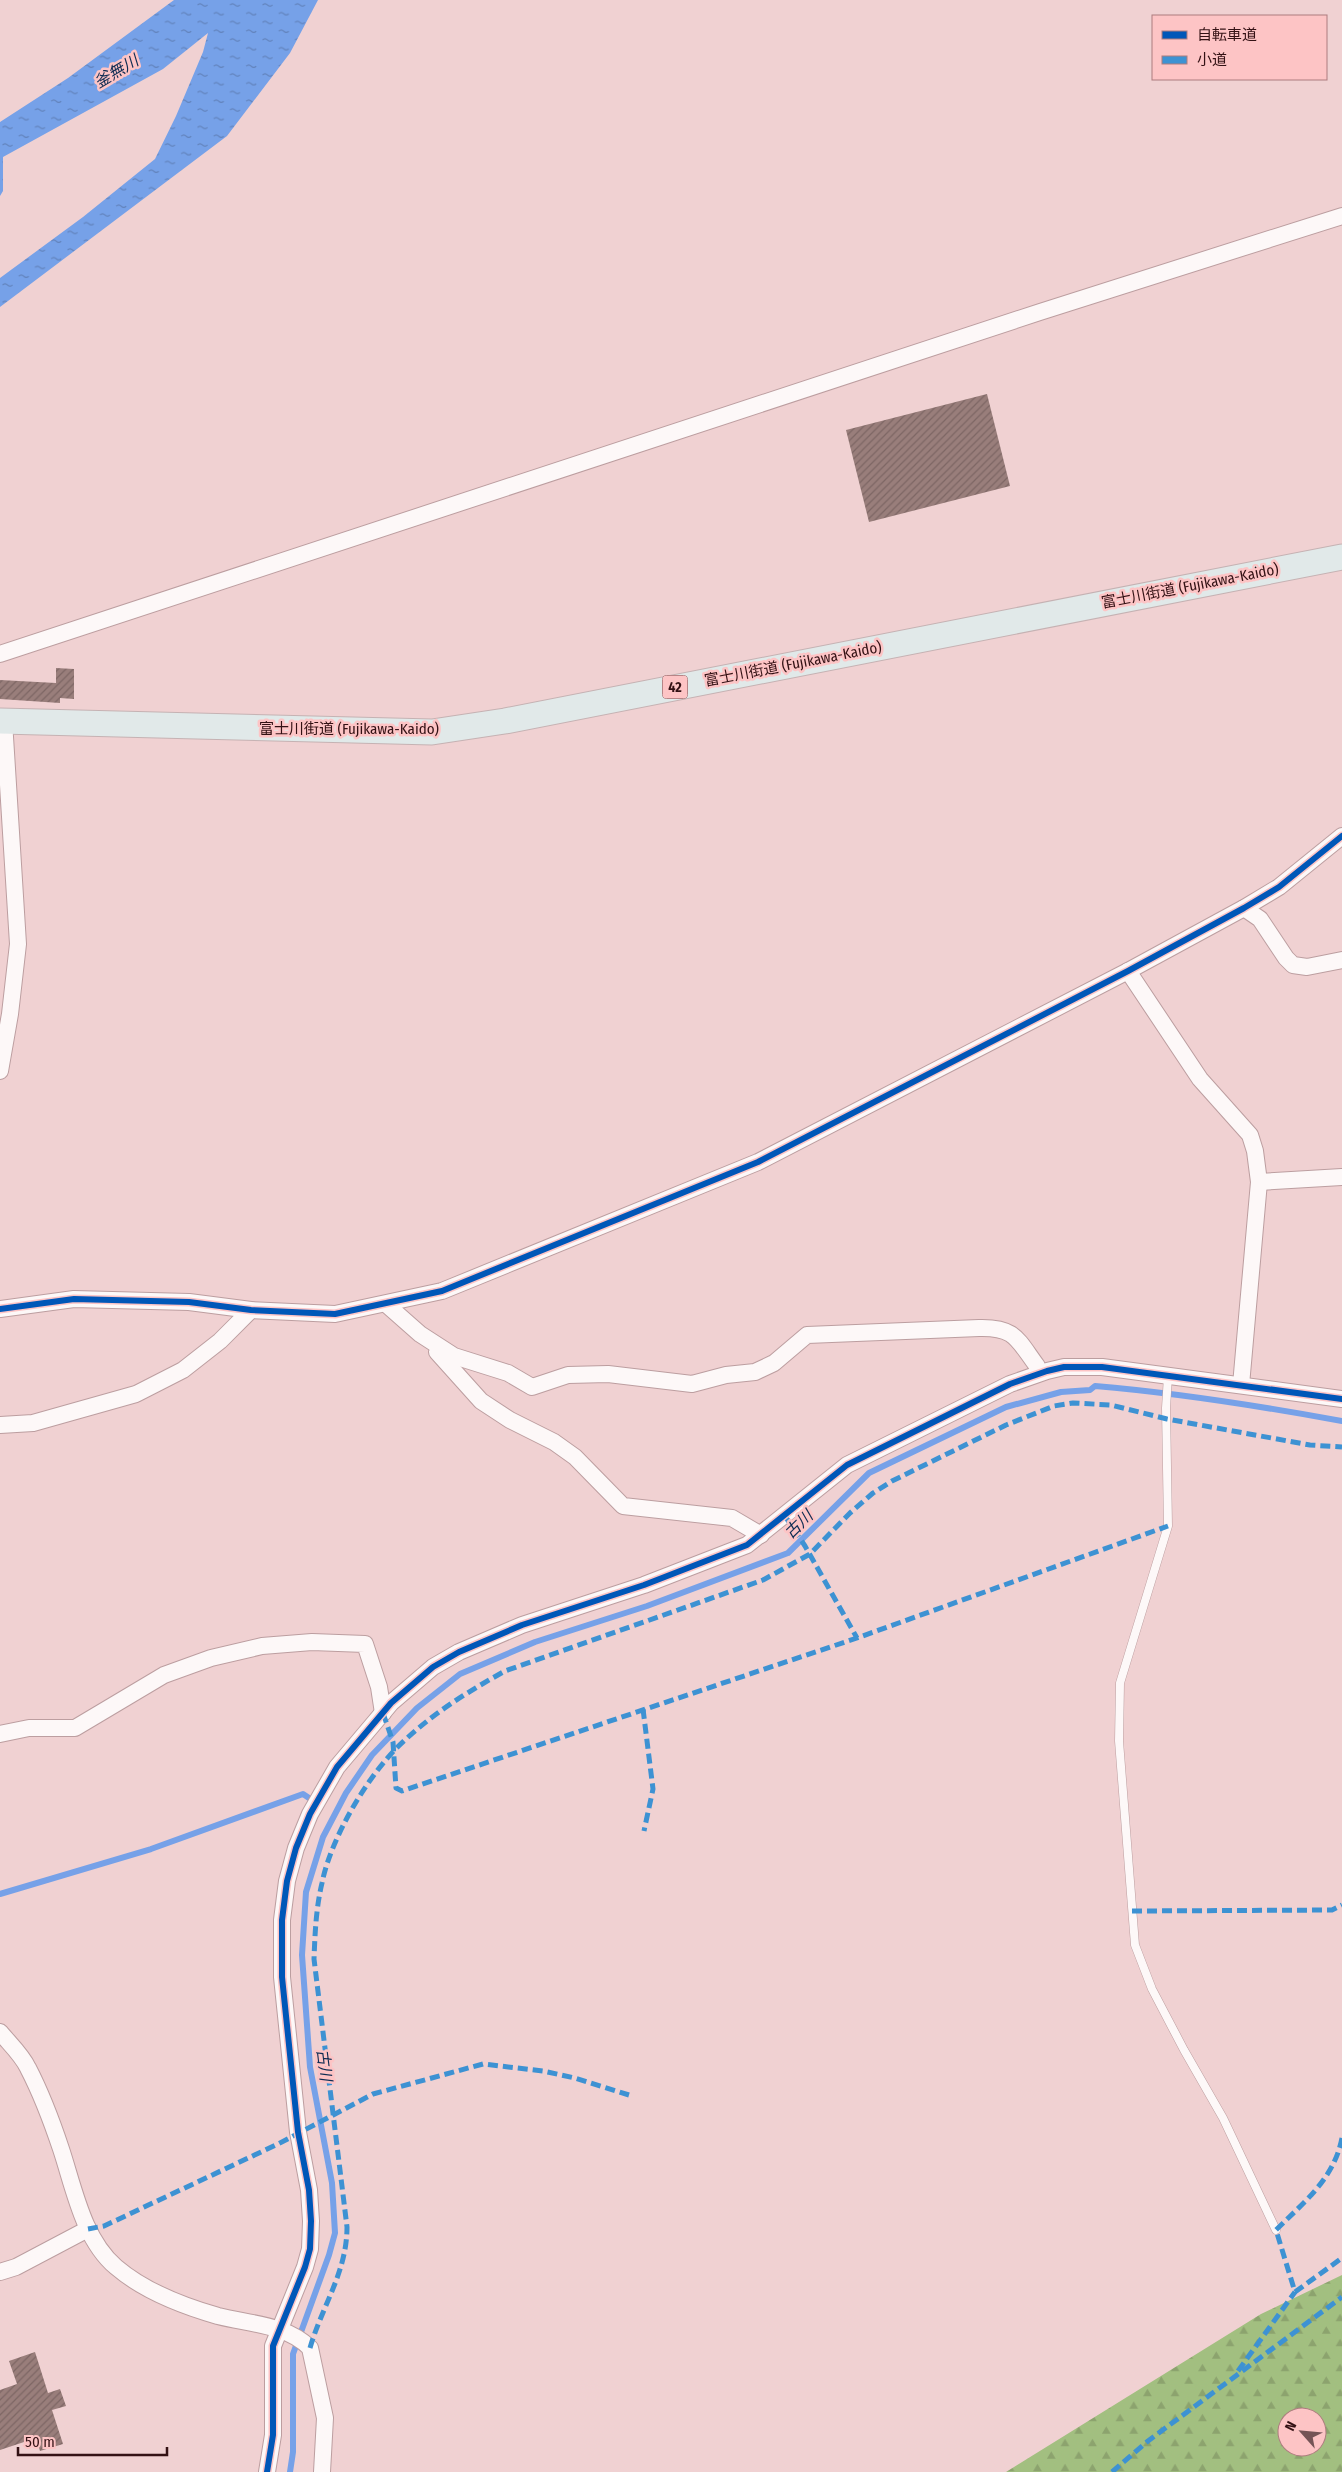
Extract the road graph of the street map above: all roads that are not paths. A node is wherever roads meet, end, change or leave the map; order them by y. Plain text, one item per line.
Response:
1 (1342, 216) edge
2 (1342, 557) edge
3 (0, 654) edge
4 (2, 721) edge
5 (1342, 836) edge
6 (1244, 908) junction
7 (1342, 960) edge
8 (1128, 972) junction
9 (0, 1071) edge
10 (1342, 1178) edge
11 (1260, 1182) junction
12 (386, 1304) junction
13 (0, 1309) edge
14 (251, 1310) junction
15 (420, 1334) junction
16 (1037, 1366) dead end
17 (1168, 1378) junction
18 (1241, 1385) junction
19 (1342, 1400) edge
20 (0, 1424) edge
21 (761, 1535) junction
22 (383, 1713) junction
23 (0, 1734) edge
24 (0, 2032) edge
25 (6, 2047) edge
26 (88, 2228) junction
27 (1276, 2230) dead end
28 (0, 2272) edge
29 (282, 2331) junction
30 (268, 2472) edge
31 (322, 2472) edge

1 - 3 street
2 - 4 main road, 富士川街道 (Fujikawa-Kaido) / 42
4 - 9 street
5 - 6 street
6 - 7 street
6 - 8 street
8 - 11 street
8 - 12 street
10 - 11 street
11 - 18 street
12 - 14 street
12 - 15 street
13 - 14 street
14 - 20 street
15 - 16 street
15 - 21 street
17 - 18 street
17 - 21 street
17 - 27 lane
18 - 19 street
21 - 22 street
22 - 23 street
22 - 29 street
24 - 25 street
25 - 26 street
26 - 28 street
26 - 29 street
29 - 30 street
29 - 31 street

